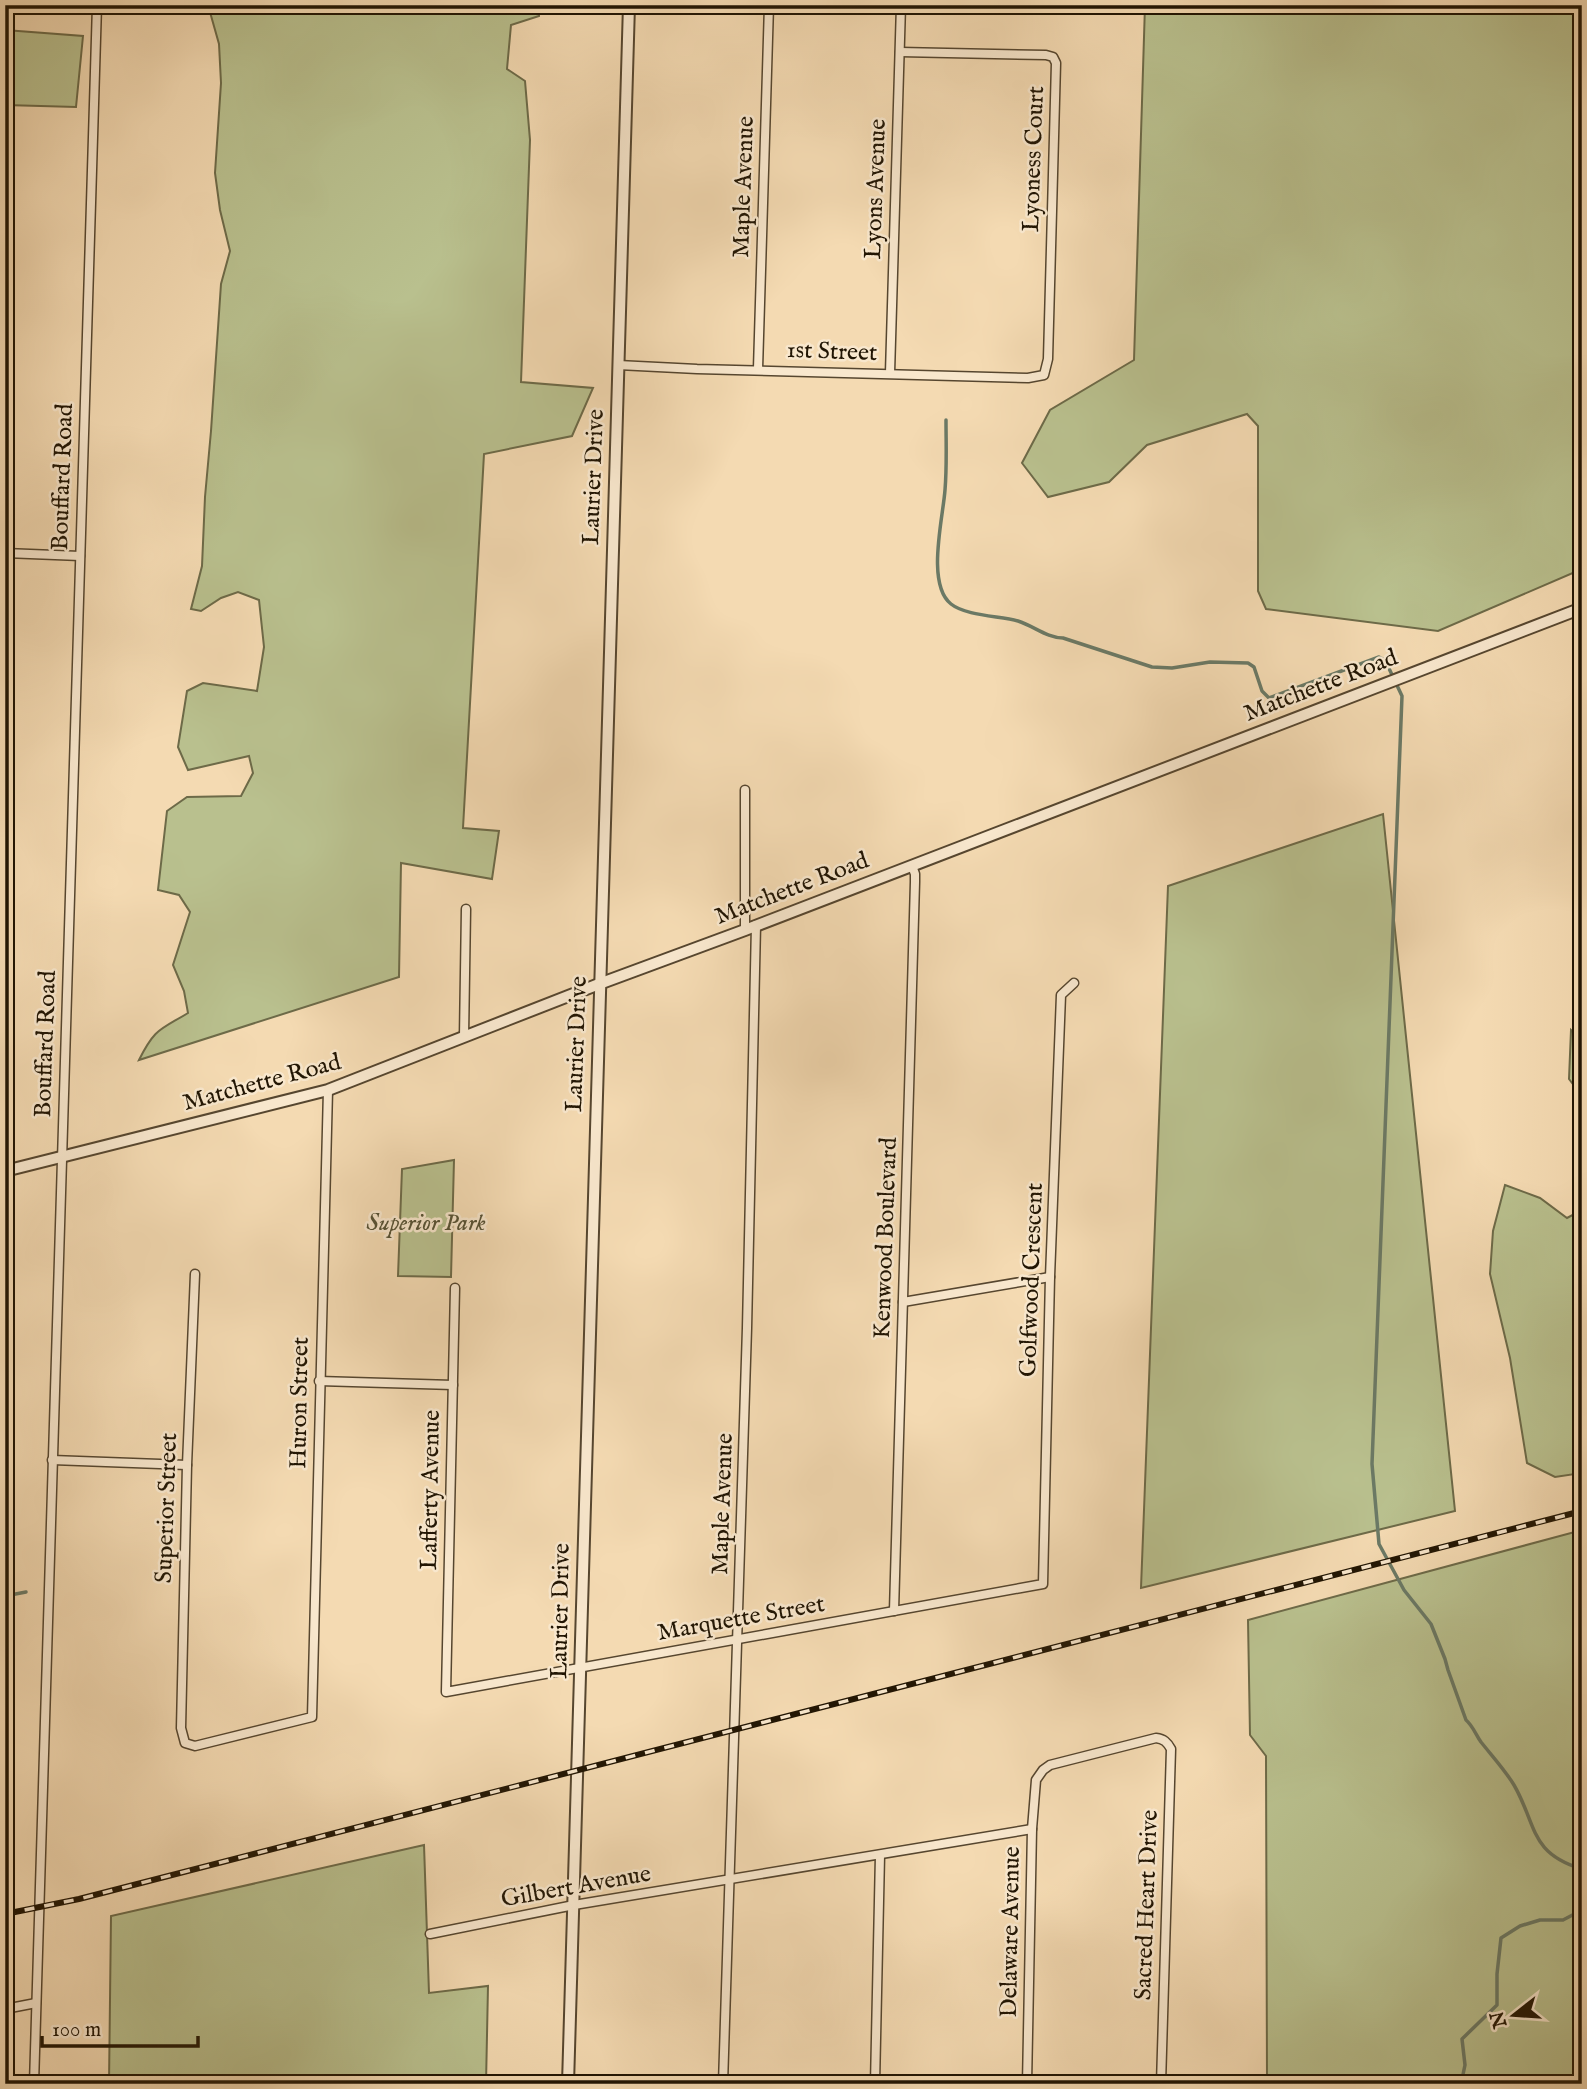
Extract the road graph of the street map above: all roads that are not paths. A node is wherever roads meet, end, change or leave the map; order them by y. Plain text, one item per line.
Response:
1 (97, 5) edge
2 (629, 5) edge
3 (769, 5) edge
4 (901, 5) edge
5 (900, 52) junction
6 (618, 365) junction
7 (758, 369) junction
8 (890, 373) junction
9 (1045, 375) joint
10 (5, 553) edge
11 (80, 556) junction
12 (1582, 608) edge
13 (745, 790) dead end
14 (912, 866) junction
15 (466, 909) dead end
16 (756, 925) junction
17 (745, 930) junction
18 (1074, 983) dead end
19 (599, 984) junction
20 (464, 1037) junction
21 (328, 1090) junction
22 (62, 1157) junction
23 (5, 1171) edge
24 (195, 1274) dead end
25 (1050, 1277) junction
26 (456, 1288) dead end
27 (903, 1302) junction
28 (319, 1381) junction
29 (453, 1385) junction
30 (52, 1460) junction
31 (187, 1465) junction
32 (1043, 1584) joint
33 (894, 1611) junction
34 (738, 1639) junction
35 (581, 1667) junction
36 (446, 1692) joint
37 (185, 1743) joint
38 (1036, 1780) joint
39 (1032, 1829) junction
40 (880, 1855) junction
41 (730, 1880) junction
42 (574, 1905) junction
43 (430, 1934) dead end
44 (36, 2003) junction
45 (5, 2009) edge
46 (34, 2084) edge
47 (568, 2084) edge
48 (723, 2084) edge
49 (875, 2084) edge
50 (1027, 2084) edge
51 (1161, 2084) edge

1 - 11 street, Bouffard Road
2 - 6 street, Laurier Drive
3 - 7 street, Maple Avenue
4 - 5 street, Lyons Avenue
5 - 8 street, Lyons Avenue
5 - 9 street, Lyoness Court
6 - 7 street, 1st Street
6 - 19 street, Laurier Drive
7 - 8 street, 1st Street
8 - 9 street, 1st Street
10 - 11 street
11 - 22 street, Bouffard Road
12 - 14 street, Matchette Road
13 - 17 street
14 - 16 street, Matchette Road
14 - 27 street, Kenwood Boulevard
15 - 20 street
16 - 17 street, Matchette Road
16 - 34 street, Maple Avenue
17 - 19 street, Matchette Road
18 - 25 street, Golfwood Crescent
19 - 20 street, Matchette Road
19 - 35 street, Laurier Drive
20 - 21 street, Matchette Road
21 - 22 street, Matchette Road
21 - 28 street, Huron Street
22 - 23 street, Matchette Road
22 - 30 street, Bouffard Road
24 - 31 street, Superior Street
25 - 27 street
25 - 32 street, Golfwood Crescent
26 - 29 street, Lafferty Avenue
27 - 33 street, Kenwood Boulevard
28 - 29 street
28 - 37 street, Huron Street
29 - 36 street, Lafferty Avenue
30 - 31 street
30 - 44 street, Bouffard Road
31 - 37 street, Superior Street
32 - 33 street, Marquette Street
33 - 34 street, Marquette Street
34 - 35 street, Marquette Street
34 - 41 street, Maple Avenue
35 - 36 street, Marquette Street
35 - 42 street, Laurier Drive
38 - 39 street, Delaware Avenue
38 - 51 street, Sacred Heart Drive
39 - 40 street, Gilbert Avenue
39 - 50 street, Delaware Avenue
40 - 41 street, Gilbert Avenue
40 - 49 street
41 - 42 street, Gilbert Avenue
41 - 48 street, Maple Avenue
42 - 43 street, Gilbert Avenue
42 - 47 street, Laurier Drive
44 - 45 street
44 - 46 street, Bouffard Road

